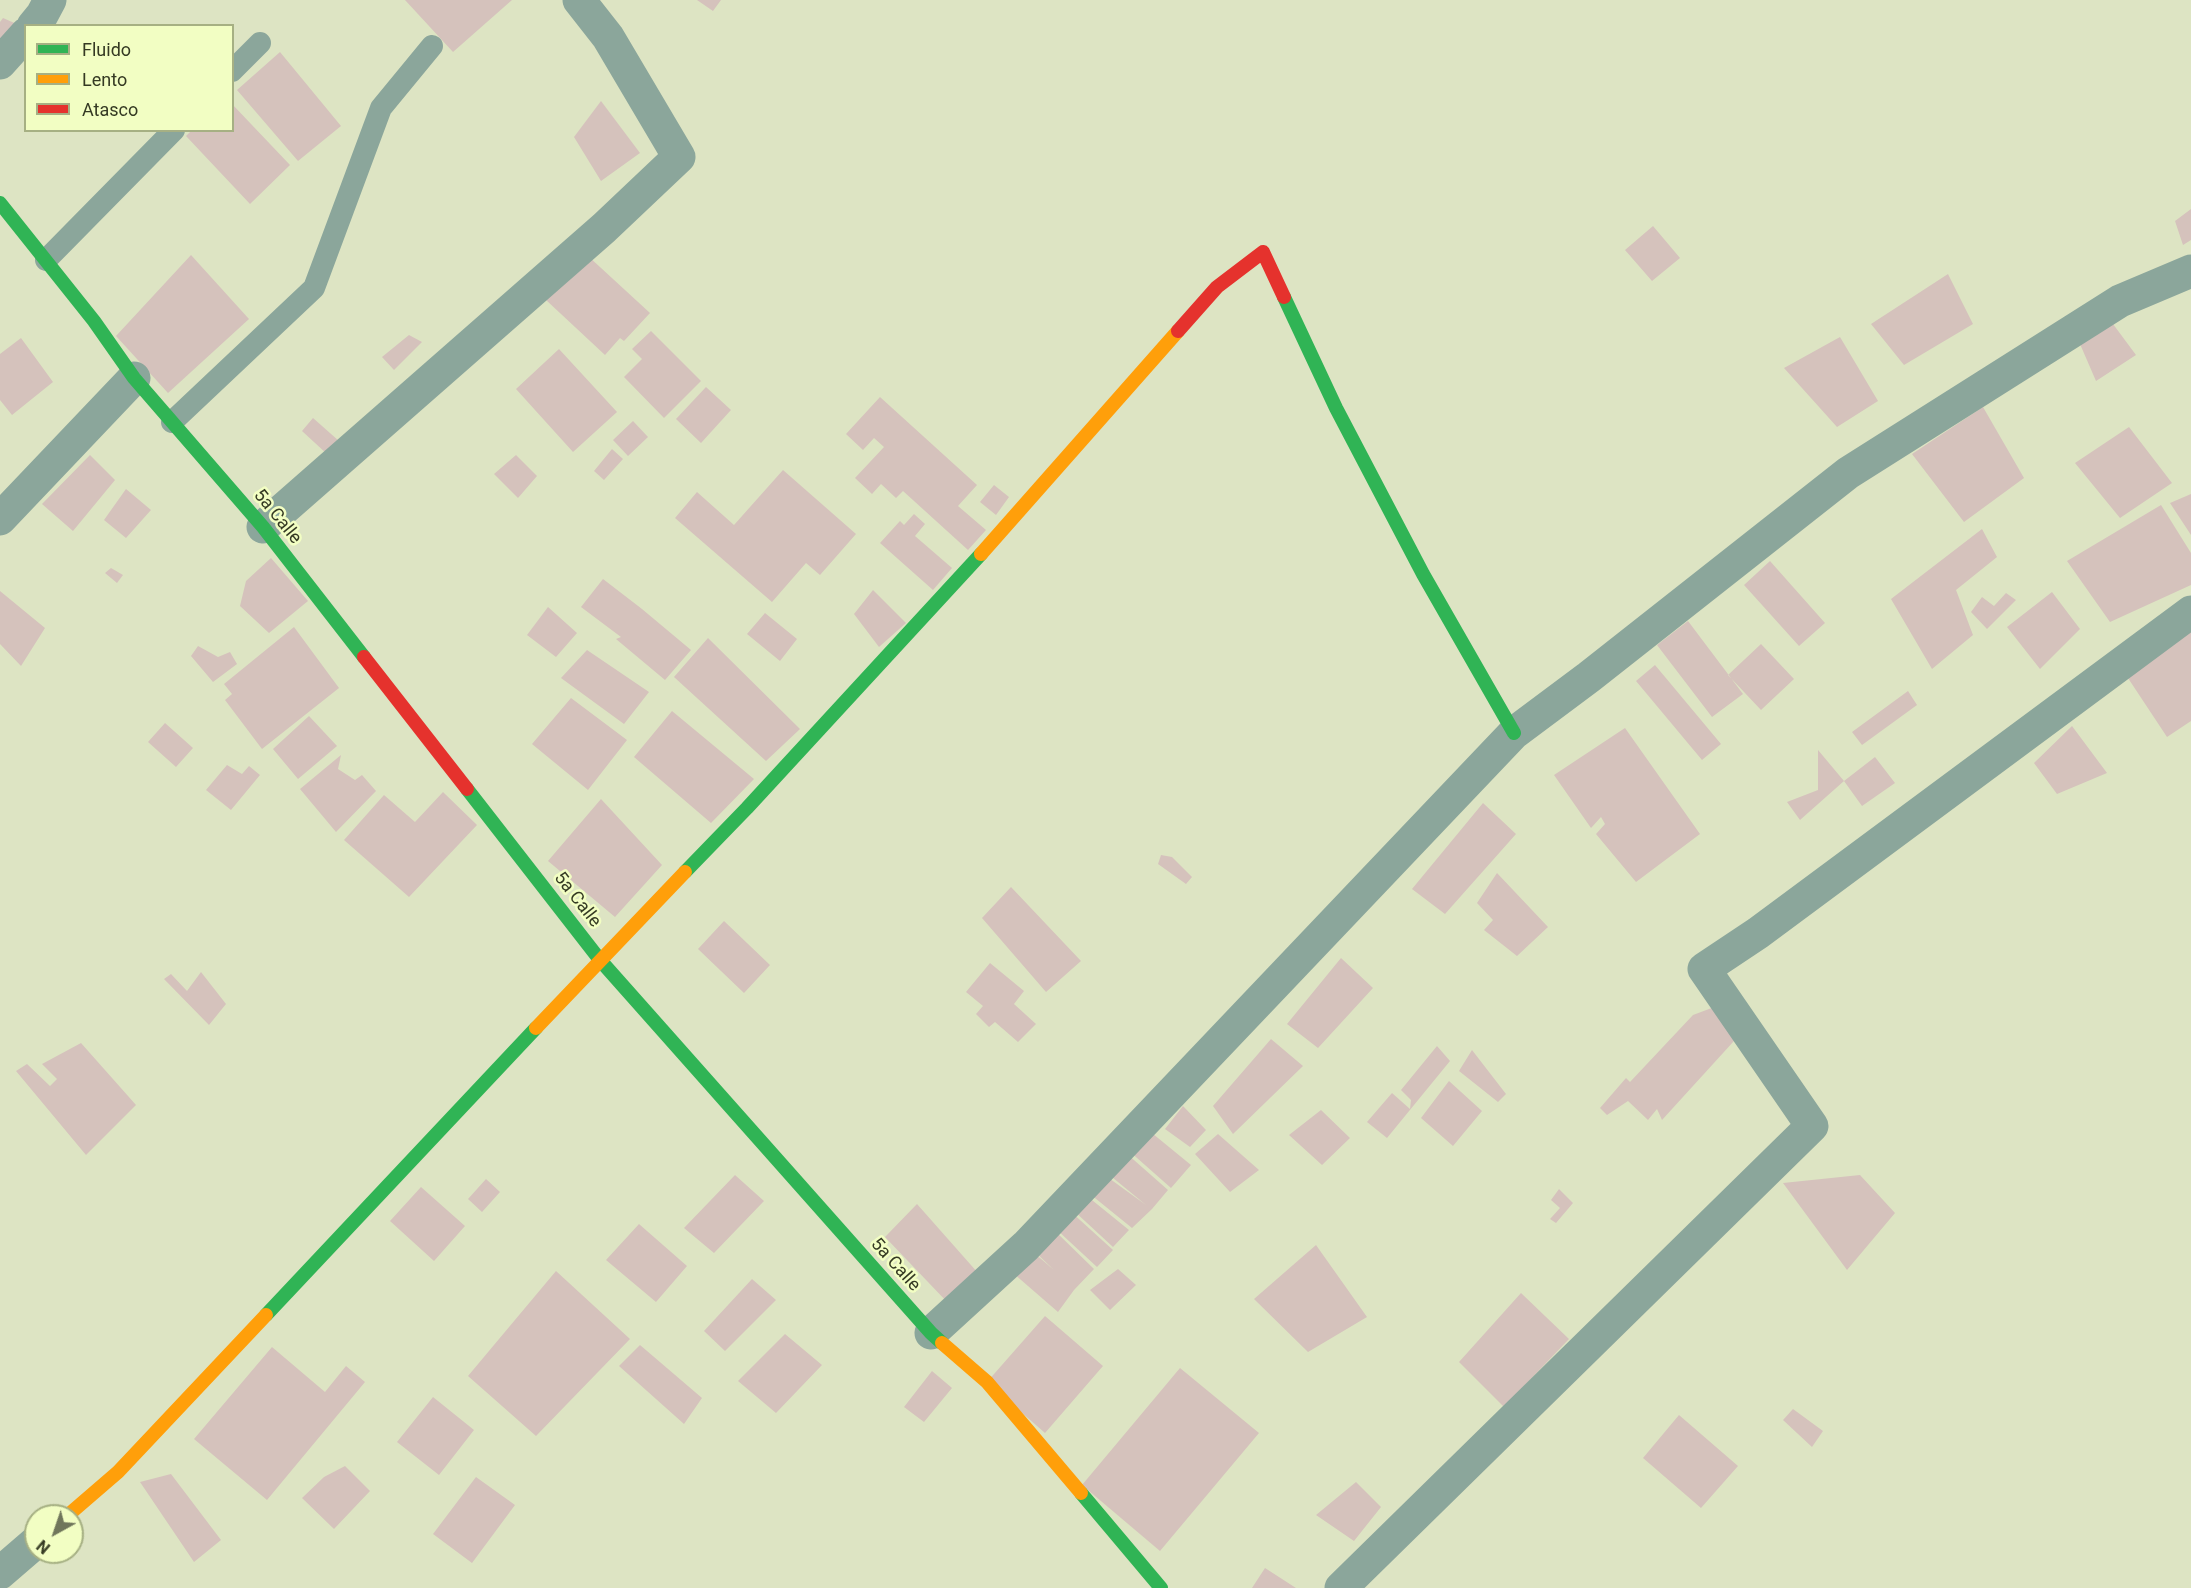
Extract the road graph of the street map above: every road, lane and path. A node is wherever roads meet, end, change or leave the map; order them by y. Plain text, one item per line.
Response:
1 (50, 0) edge
2 (579, 0) edge
3 (35, 24) edge
4 (24, 36) edge
5 (260, 43) dead end
6 (432, 46) dead end
7 (0, 63) edge
8 (234, 69) edge
9 (172, 132) edge
10 (0, 203) edge
11 (46, 260) junction
12 (2191, 271) edge
13 (134, 378) junction
14 (172, 422) junction
15 (0, 519) edge
16 (264, 527) junction
17 (2191, 612) edge
18 (1514, 733) junction
19 (600, 960) junction
20 (931, 1333) junction
21 (81, 1504) edge
22 (24, 1552) edge
23 (0, 1573) edge
24 (1161, 1588) edge
25 (1341, 1588) edge

1 - 3 street
2 - 16 street
4 - 7 street
5 - 8 lane
6 - 14 lane
9 - 11 lane
10 - 11 street, 5a Calle
11 - 13 street, 5a Calle
12 - 18 street
13 - 14 street, 5a Calle
13 - 15 street
14 - 16 street, 5a Calle
16 - 19 street, 5a Calle
17 - 25 street
18 - 19 street
18 - 20 street
19 - 20 street, 5a Calle
19 - 21 street
20 - 24 street, 5a Calle
22 - 23 street

